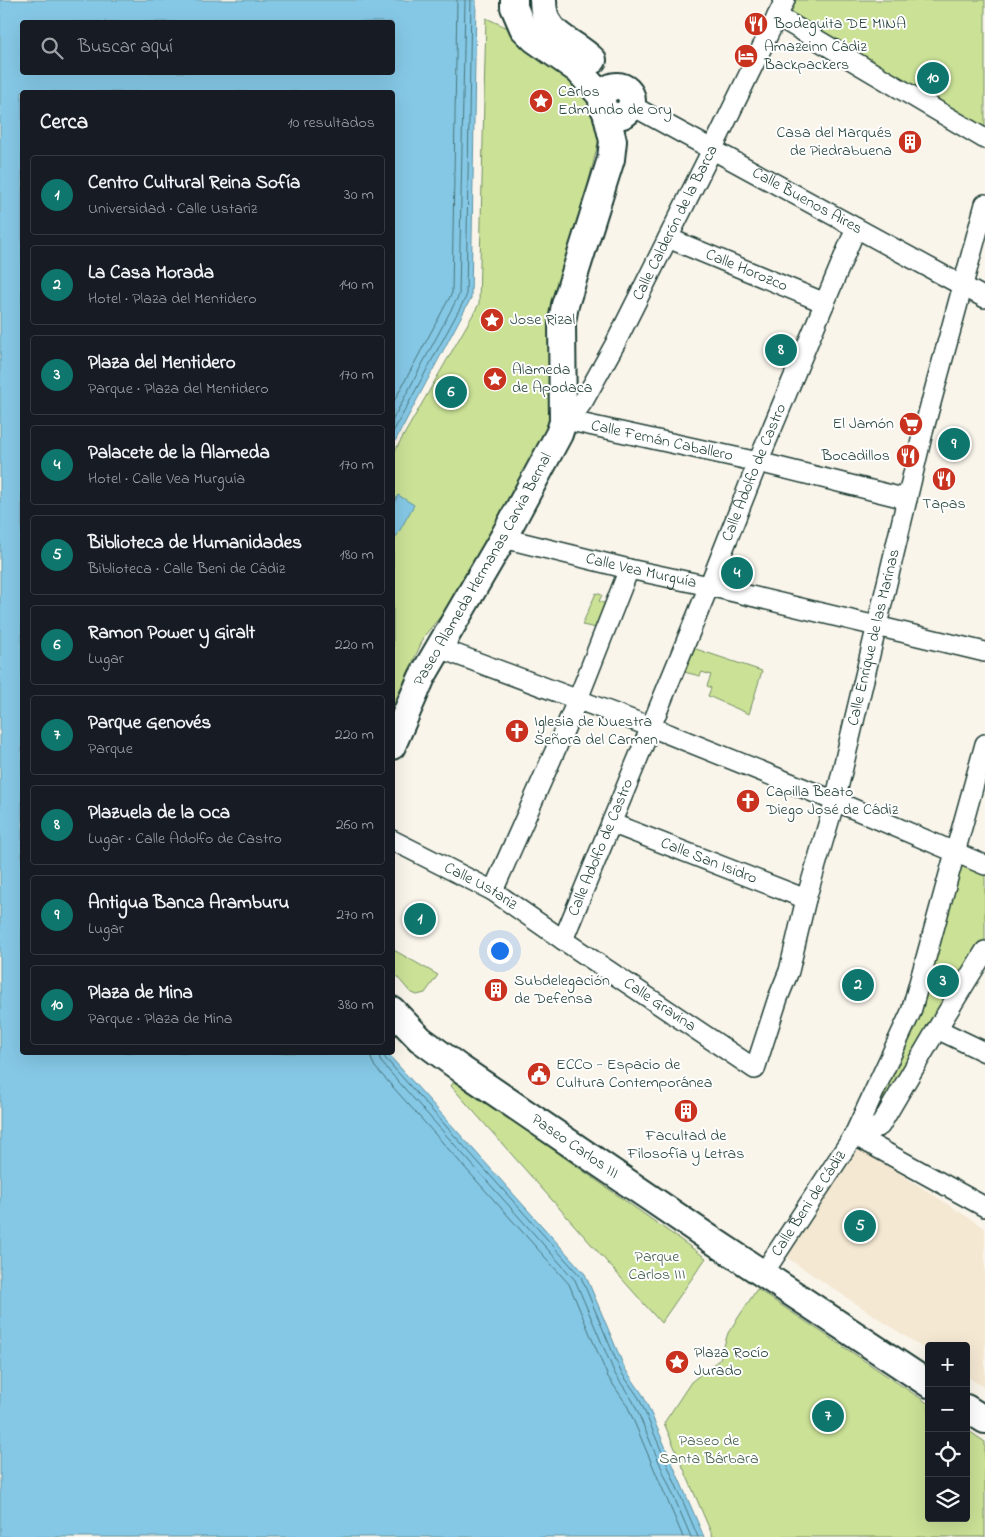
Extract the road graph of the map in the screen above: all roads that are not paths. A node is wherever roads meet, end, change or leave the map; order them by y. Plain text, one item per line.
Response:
1 (514, 0) edge
2 (543, 0) edge
3 (781, 8) edge
4 (616, 102) junction
5 (985, 139) edge
6 (712, 150) junction
7 (985, 204) edge
8 (856, 228) junction
9 (668, 238) junction
10 (963, 286) junction
11 (985, 298) edge
12 (825, 303) junction
13 (563, 422) junction
14 (758, 462) junction
15 (907, 499) junction
16 (503, 538) junction
17 (629, 569) junction
18 (709, 586) junction
19 (877, 625) junction
20 (439, 648) junction
21 (985, 652) edge
22 (578, 699) junction
23 (651, 726) junction
24 (395, 739) edge
25 (985, 744) edge
26 (835, 801) junction
27 (611, 823) junction
28 (395, 842) edge
29 (954, 852) junction
30 (985, 864) edge
31 (492, 891) junction
32 (806, 899) junction
33 (563, 940) junction
34 (985, 951) edge
35 (395, 1013) edge
36 (937, 1030) junction
37 (985, 1052) edge
38 (755, 1069) joint
39 (854, 1135) junction
40 (985, 1207) edge
41 (763, 1274) junction
42 (925, 1381) edge
43 (970, 1411) edge
44 (985, 1420) edge

1 - 4 street
2 - 4 street
3 - 5 street
3 - 6 street, Calle Calderón de la Barca
4 - 6 street, Calle Buenos Aires
4 - 13 street
6 - 8 street, Calle Buenos Aires
6 - 9 street, Calle Calderón de la Barca
7 - 10 street, Calle Enrique de las Marinas
8 - 10 street, Calle Buenos Aires
8 - 12 street, Calle Adolfo de Castro
9 - 12 street, Calle Horozco
9 - 13 street, Calle Calderón de la Barca
10 - 11 street, Calle Buenos Aires
10 - 15 street, Calle Enrique de las Marinas
12 - 14 street, Calle Adolfo de Castro
13 - 14 street, Calle Fernán Caballero
13 - 16 street, Paseo Alameda Hermanas Carvia Bernal
14 - 15 street, Calle Fernán Caballero
14 - 18 street, Calle Adolfo de Castro
15 - 19 street, Calle Enrique de las Marinas
16 - 17 street, Calle Vea Murguía
16 - 20 street, Paseo Alameda Hermanas Carvia Bernal
17 - 18 street, Calle Vea Murguía
17 - 22 street
18 - 19 street, Calle Vea Murguía
18 - 23 street, Calle Adolfo de Castro
19 - 21 street, Calle Vea Murguía
19 - 26 street, Calle Enrique de las Marinas
20 - 22 street
20 - 24 street, Paseo Alameda Hermanas Carvia Bernal
22 - 23 street
22 - 31 street
23 - 26 street
23 - 27 street, Calle Adolfo de Castro
25 - 29 street, Calle Beni de Cádiz
26 - 29 street
26 - 32 street, Calle Enrique de las Marinas
27 - 32 street, Calle San Isidro
27 - 33 street, Calle Adolfo de Castro
28 - 31 street, Calle Ustariz
29 - 30 street
29 - 39 street, Calle Beni de Cádiz
31 - 33 street, Calle Ustariz
32 - 38 street, Calle Enrique de las Marinas
33 - 38 street, Calle Gravina
34 - 36 street
35 - 41 street, Paseo Carlos III
36 - 37 street
36 - 39 street
39 - 40 street
39 - 41 street, Calle Beni de Cádiz
41 - 42 street, Paseo Carlos III
43 - 44 street

